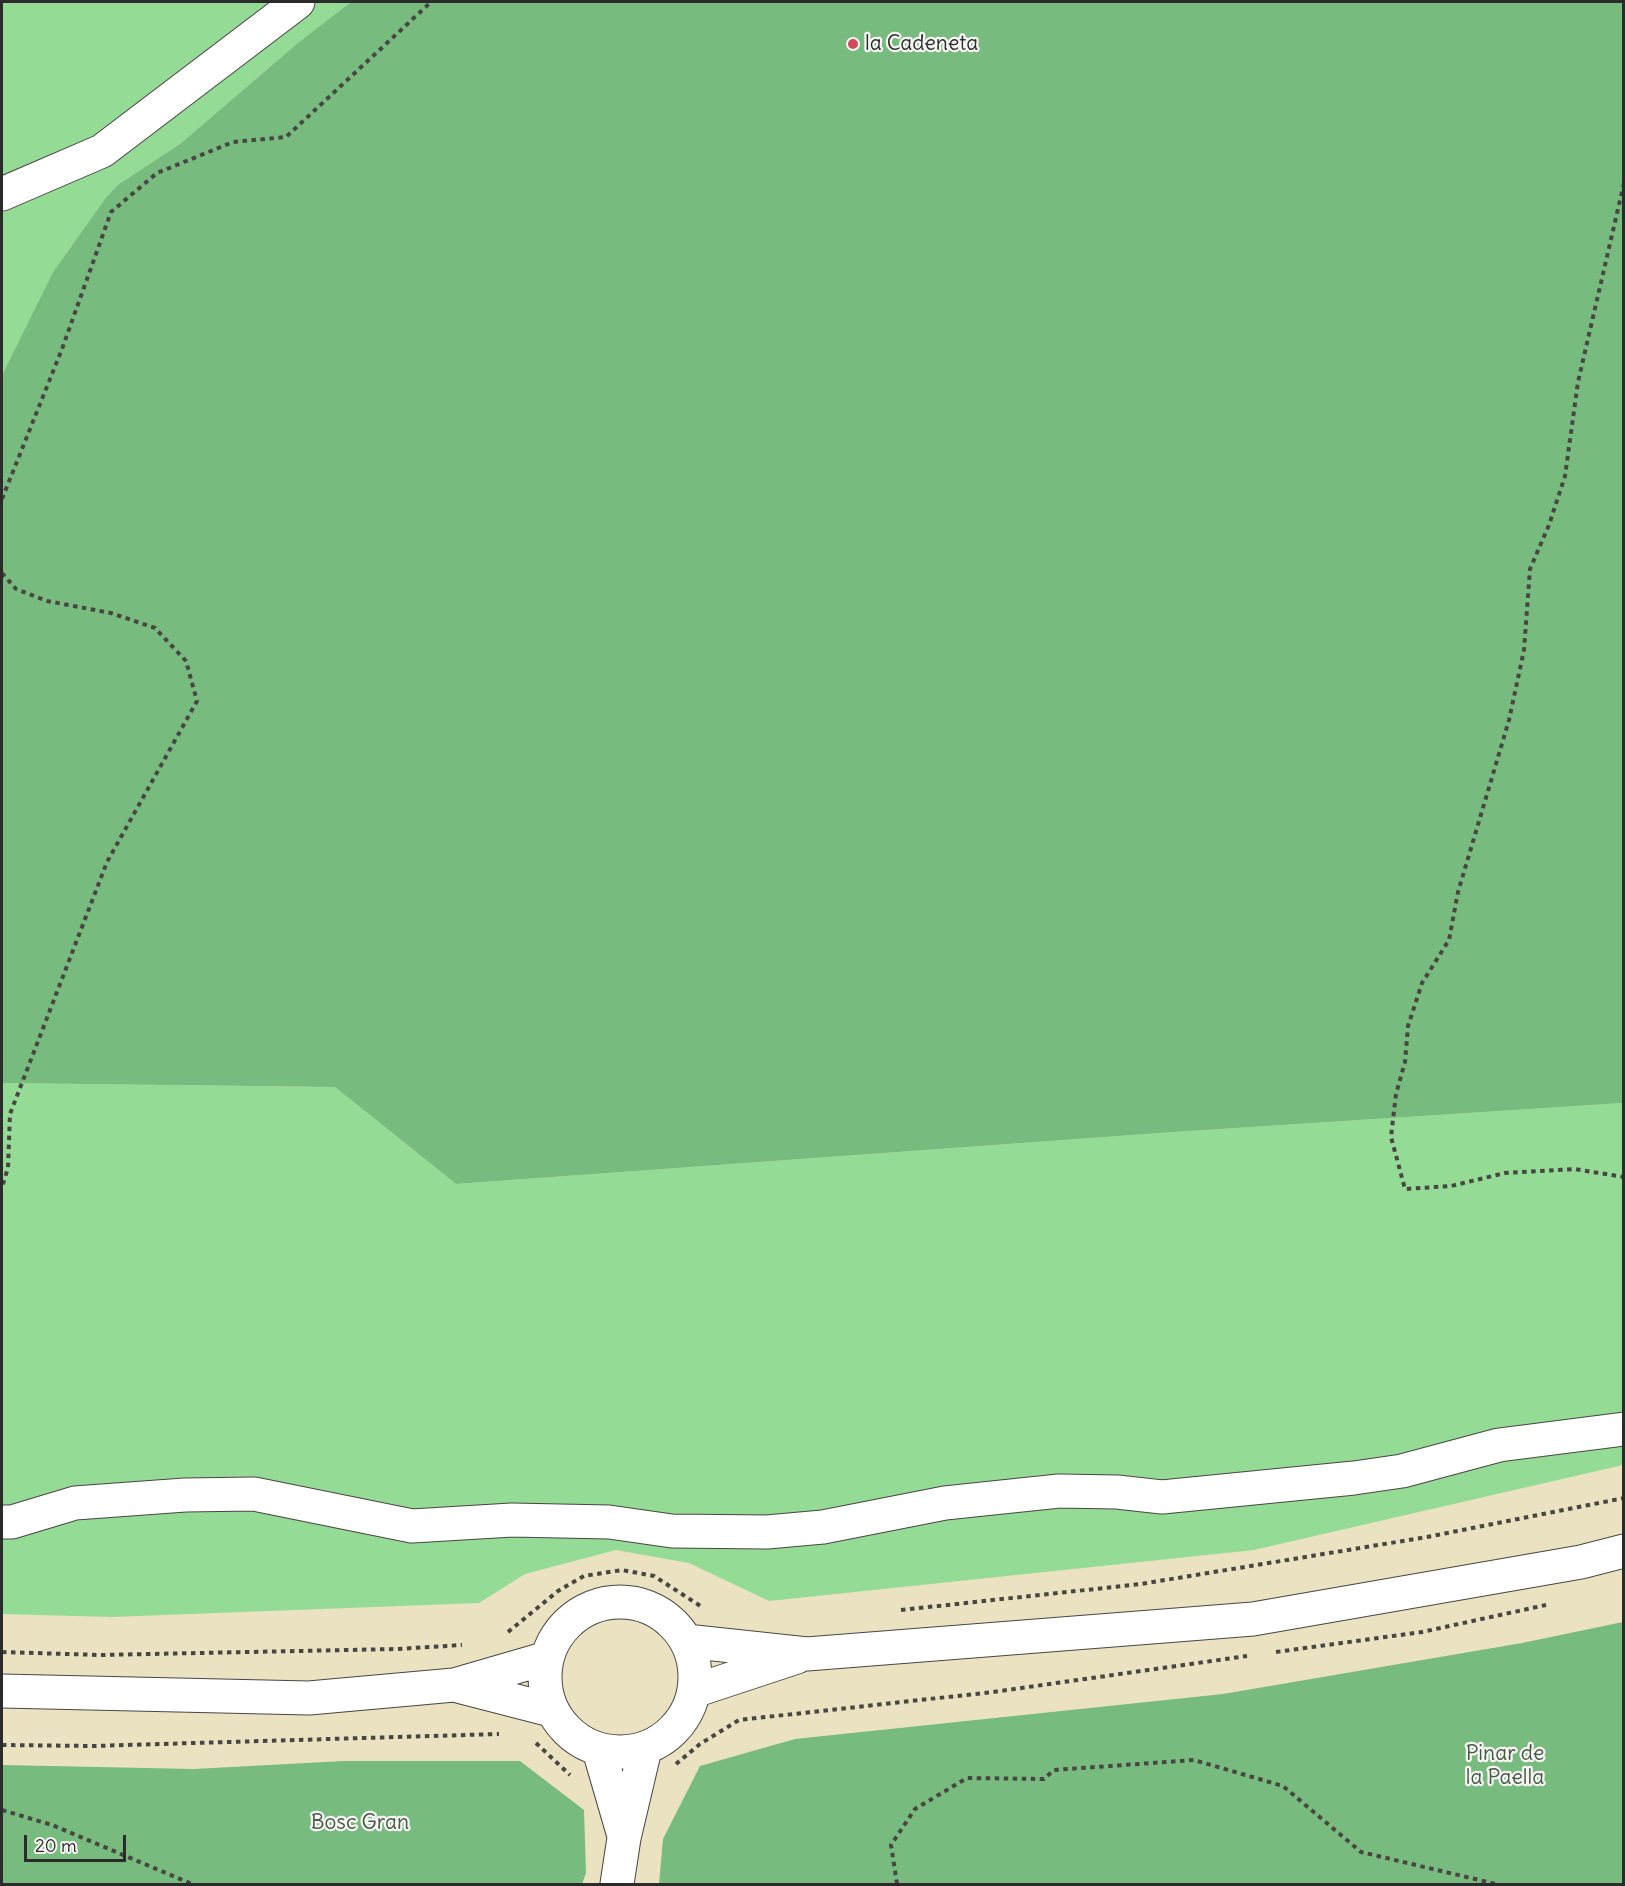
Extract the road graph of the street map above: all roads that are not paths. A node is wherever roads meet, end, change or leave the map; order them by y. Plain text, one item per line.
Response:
1 (298, 2) edge
2 (2, 194) edge
3 (1623, 1429) edge
4 (2, 1522) edge
5 (1623, 1551) edge
6 (687, 1641) junction
7 (807, 1654) junction
8 (546, 1658) junction
9 (454, 1685) junction
10 (2, 1691) edge
11 (694, 1691) junction
12 (551, 1710) junction
13 (599, 1750) junction
14 (657, 1760) junction
15 (624, 1838) junction
16 (617, 1884) edge

1 - 2 street
3 - 4 street
5 - 7 street
6 - 7 street
6 - 8 street
6 - 11 street
7 - 11 street
8 - 9 street
8 - 12 street
9 - 10 street
9 - 12 street
11 - 14 street
12 - 13 street
13 - 14 street
13 - 15 street
14 - 15 street
15 - 16 street

